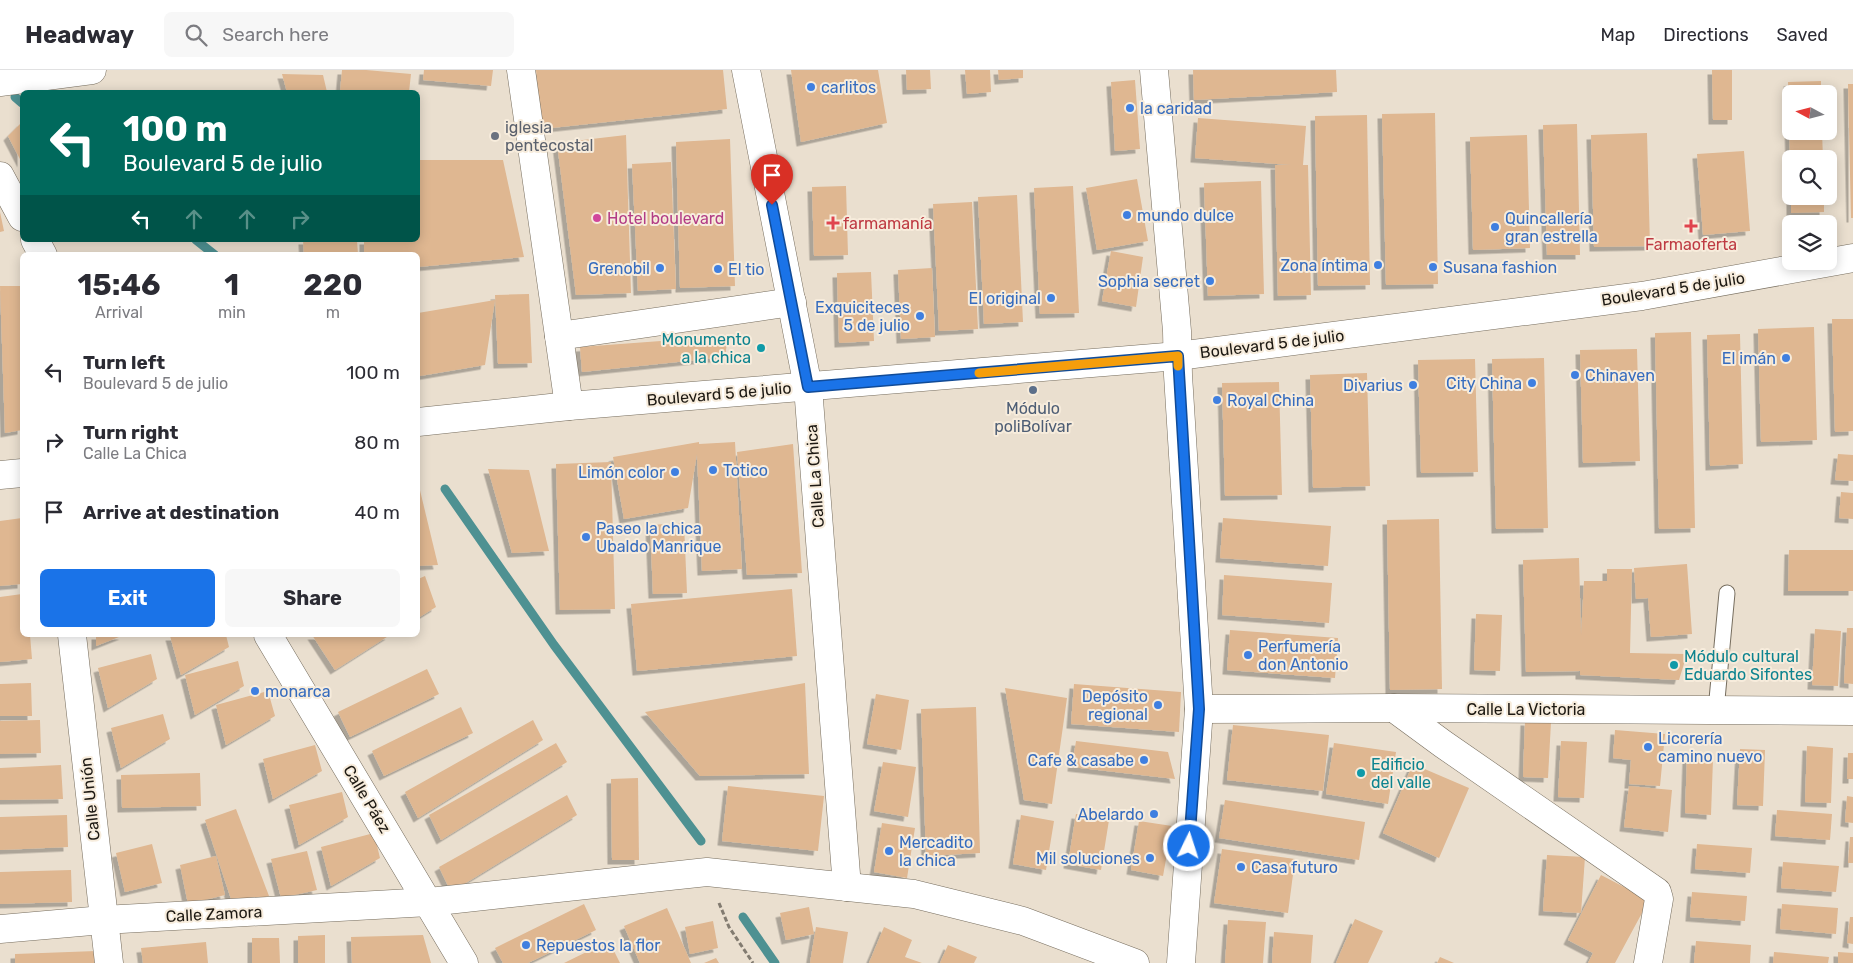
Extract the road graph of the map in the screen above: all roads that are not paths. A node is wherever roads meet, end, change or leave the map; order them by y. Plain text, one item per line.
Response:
1 (92, 70) edge
2 (521, 70) edge
3 (746, 70) edge
4 (1154, 70) edge
5 (0, 82) edge
6 (0, 176) edge
7 (20, 213) edge
8 (1853, 258) edge
9 (792, 302) junction
10 (559, 336) junction
11 (1178, 356) junction
12 (808, 387) junction
13 (569, 406) junction
14 (420, 422) edge
15 (20, 473) edge
16 (0, 475) edge
17 (1728, 593) dead end
18 (72, 637) edge
19 (269, 637) edge
20 (1394, 708) junction
21 (1199, 709) junction
22 (1716, 710) junction
23 (1853, 711) edge
24 (847, 887) junction
25 (429, 902) junction
26 (104, 920) junction
27 (0, 929) edge
28 (109, 963) edge
29 (464, 963) edge
30 (1135, 963) edge
31 (1181, 963) edge
32 (1648, 963) edge

1 - 5 street
2 - 10 street
3 - 9 street, Calle La Chica
4 - 11 street
6 - 7 street
8 - 11 street, Boulevard 5 de julio
9 - 10 street
9 - 12 street, Calle La Chica
10 - 13 street
11 - 12 street, Boulevard 5 de julio
11 - 21 street
12 - 13 street, Boulevard 5 de julio
12 - 24 street, Calle La Chica
13 - 14 street, Boulevard 5 de julio
15 - 16 street
17 - 22 lane
18 - 26 street, Calle Unión
19 - 25 street, Calle Páez
20 - 21 street, Calle La Victoria
20 - 22 street, Calle La Victoria
20 - 32 street
21 - 31 street
22 - 23 street, Calle La Victoria
24 - 25 street, Calle Zamora
24 - 30 street, Calle Zamora
25 - 26 street, Calle Zamora
25 - 29 street, Calle Páez
26 - 27 street, Calle Zamora
26 - 28 street, Calle Unión

